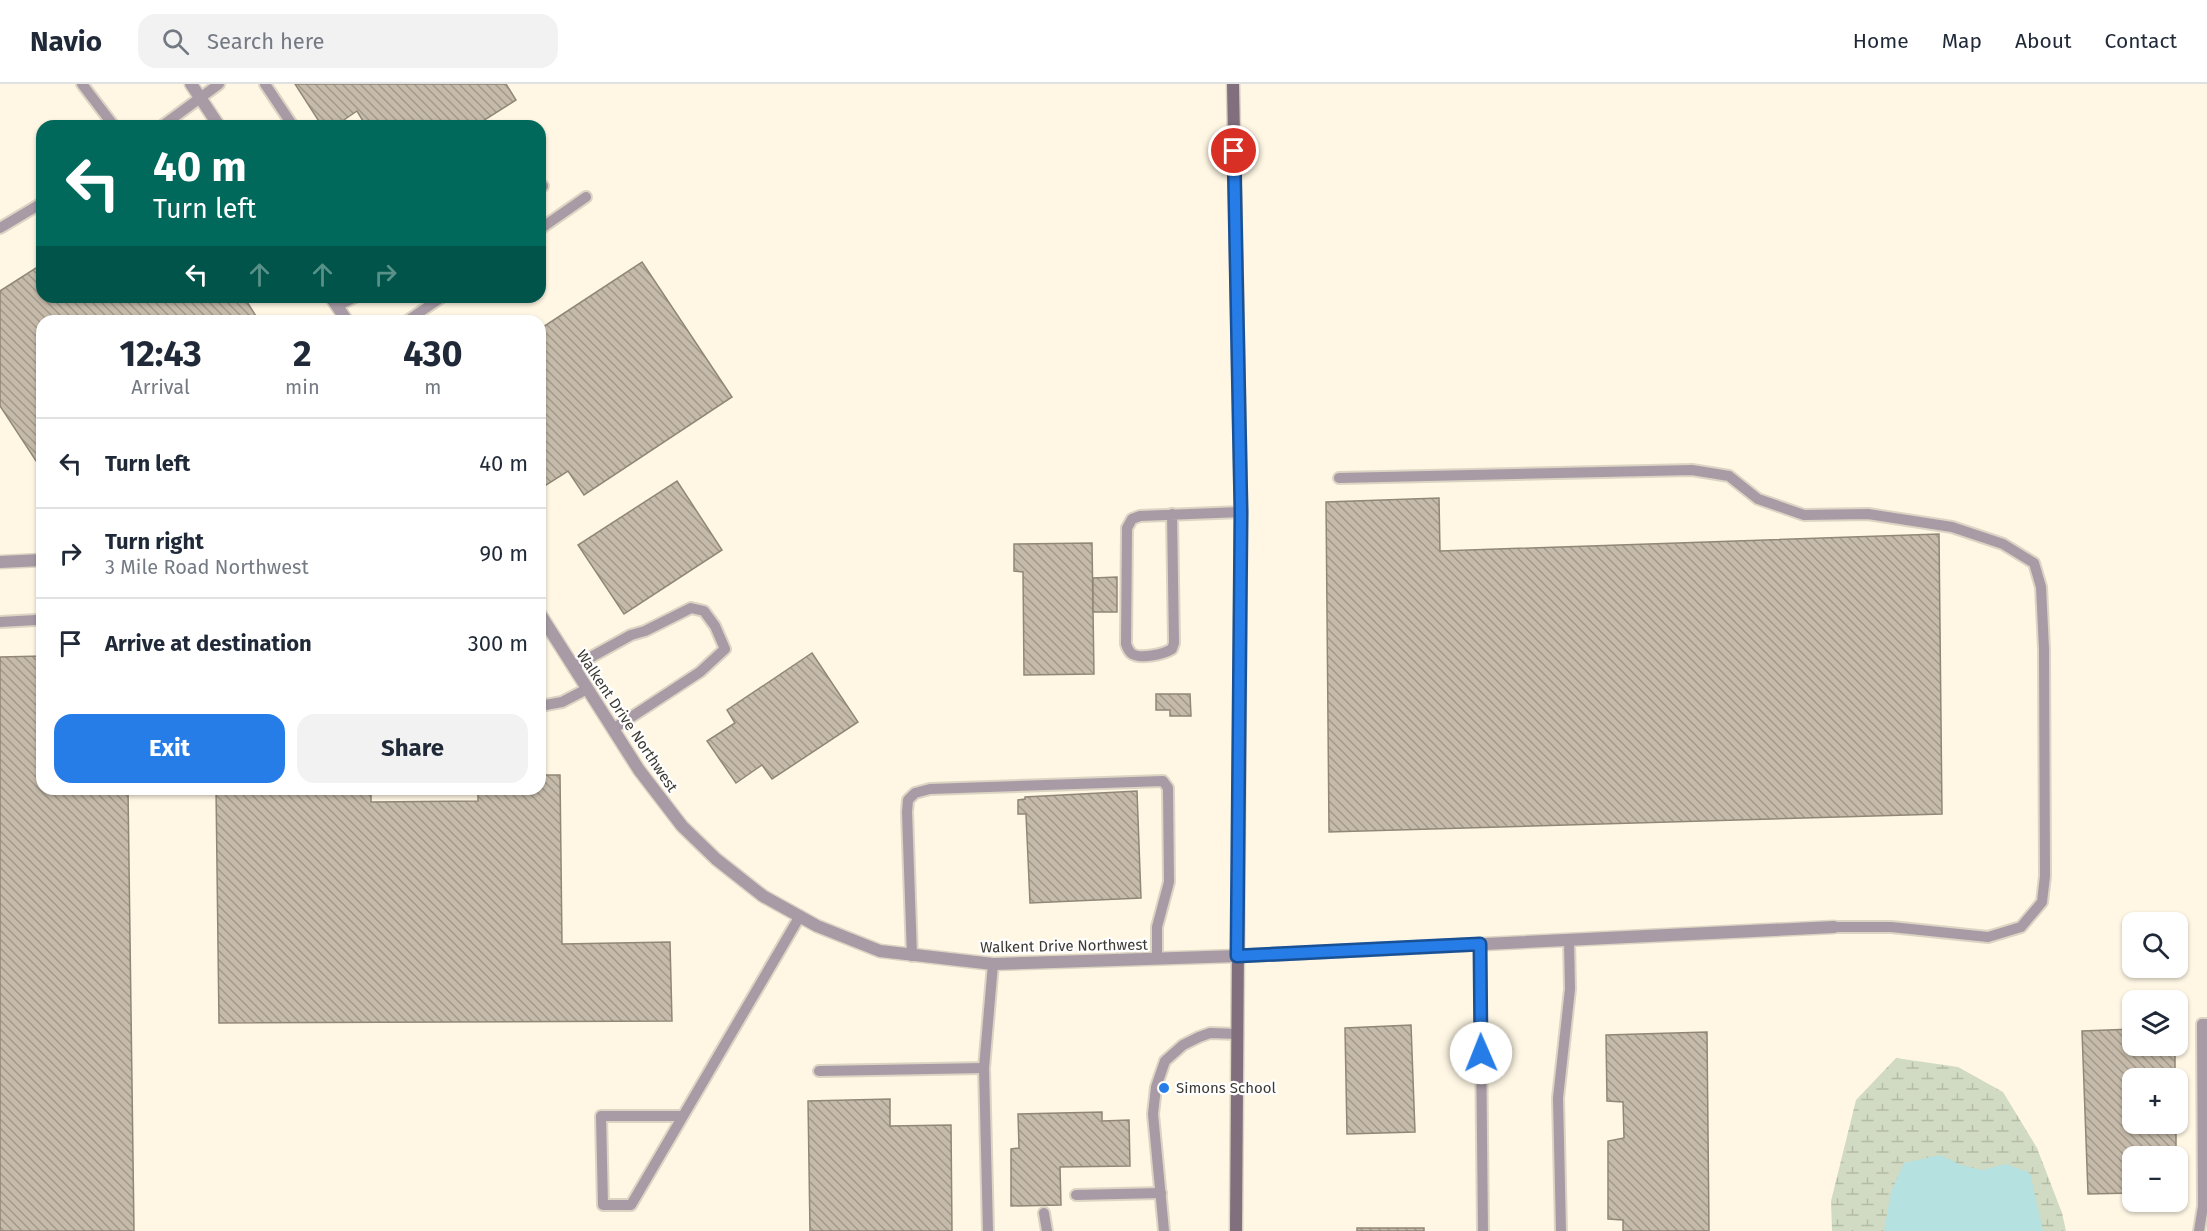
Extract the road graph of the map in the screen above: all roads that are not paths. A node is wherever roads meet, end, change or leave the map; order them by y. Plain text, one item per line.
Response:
1 (82, 84) edge
2 (191, 84) edge
3 (219, 84) edge
4 (265, 84) edge
5 (1233, 84) edge
6 (201, 99) junction
7 (109, 120) edge
8 (171, 120) edge
9 (215, 120) edge
10 (289, 120) edge
11 (586, 197) dead end
12 (36, 207) edge
13 (546, 225) edge
14 (0, 228) edge
15 (433, 303) edge
16 (416, 315) edge
17 (1338, 478) dead end
18 (1241, 512) junction
19 (1172, 514) junction
20 (36, 560) edge
21 (0, 562) edge
22 (36, 620) dead end
23 (0, 621) edge
24 (546, 624) edge
25 (573, 667) junction
26 (587, 689) junction
27 (546, 704) edge
28 (613, 729) junction
29 (800, 916) junction
30 (1834, 927) joint
31 (1569, 940) junction
32 (1480, 944) junction
33 (912, 956) junction
34 (1237, 956) junction
35 (1157, 959) junction
36 (993, 964) junction
37 (2207, 1024) edge
38 (1238, 1034) junction
39 (984, 1068) junction
40 (819, 1071) dead end
41 (683, 1116) junction
42 (1161, 1193) junction
43 (1076, 1195) dead end
44 (1044, 1213) dead end
45 (988, 1231) edge
46 (1047, 1231) edge
47 (1164, 1231) edge
48 (1236, 1231) edge
49 (1483, 1231) edge
50 (1561, 1231) edge
51 (2199, 1231) edge

1 - 7 lane
2 - 6 street
3 - 6 lane
4 - 10 lane
5 - 18 main road
6 - 8 lane
6 - 9 street
11 - 13 lane
12 - 14 lane
15 - 16 lane
17 - 30 lane
18 - 19 lane
18 - 34 main road
19 - 19 lane
20 - 21 street
22 - 23 lane
24 - 25 street, Walkent Drive Northwest
25 - 26 street, Walkent Drive Northwest
25 - 28 lane
26 - 27 lane
26 - 28 street, Walkent Drive Northwest
28 - 29 street, Walkent Drive Northwest
29 - 33 street, Walkent Drive Northwest
29 - 41 lane
30 - 31 street, Walkent Drive Northwest
31 - 32 street, Walkent Drive Northwest
31 - 50 lane
32 - 34 street, Walkent Drive Northwest
32 - 49 lane
33 - 35 lane
33 - 36 street, Walkent Drive Northwest
34 - 35 street, Walkent Drive Northwest
34 - 38 main road
35 - 36 street, Walkent Drive Northwest
36 - 39 lane
37 - 51 lane
38 - 42 lane
38 - 48 main road
39 - 40 lane
39 - 45 lane
41 - 41 lane
42 - 43 lane
42 - 47 lane
44 - 46 lane

